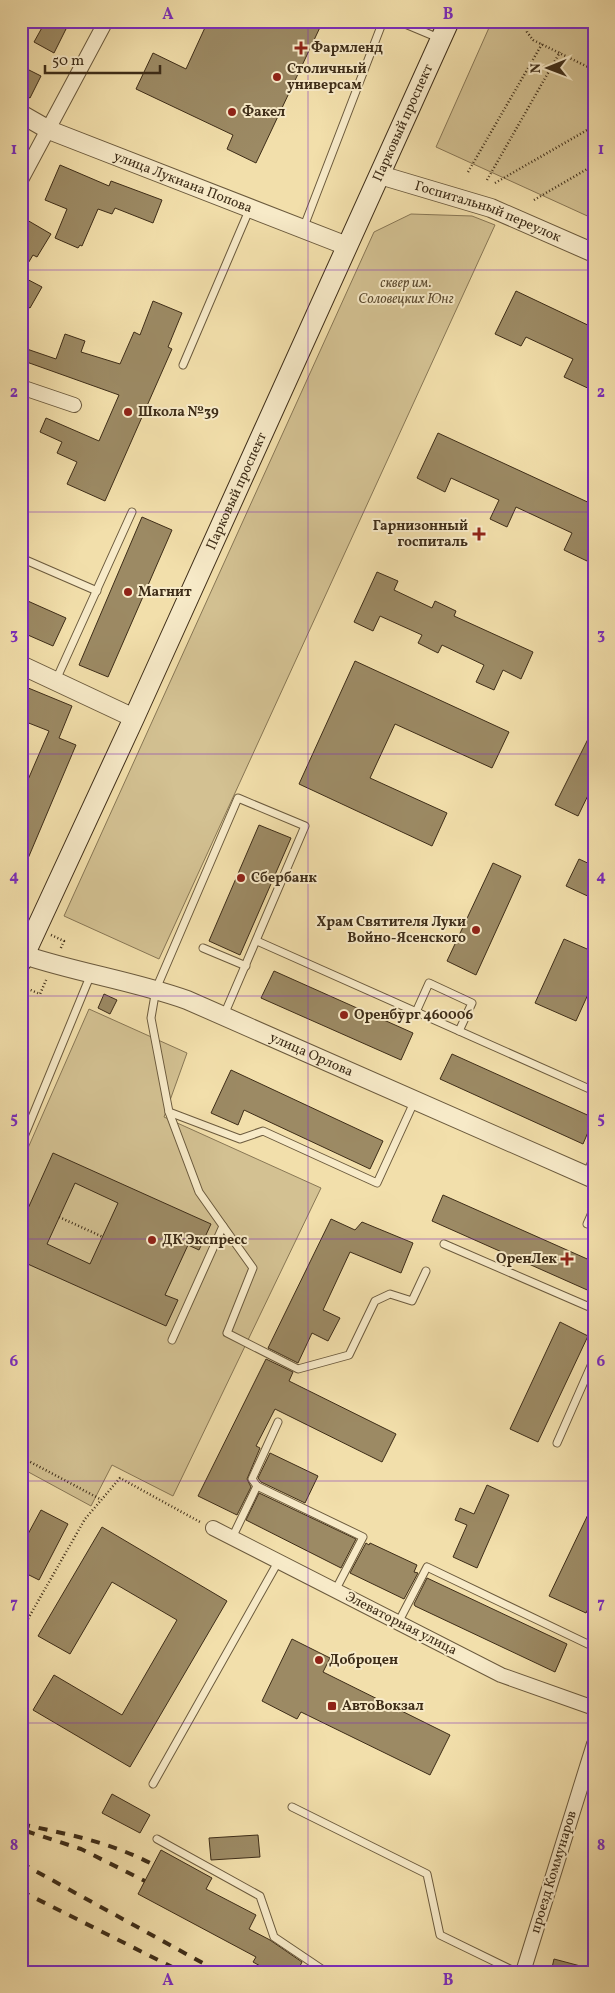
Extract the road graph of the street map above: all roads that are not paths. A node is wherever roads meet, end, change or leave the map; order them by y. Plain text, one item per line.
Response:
1 (106, 21) edge
2 (383, 21) edge
3 (398, 21) edge
4 (445, 30) edge
5 (21, 114) edge
6 (49, 130) junction
7 (380, 175) junction
8 (21, 180) edge
9 (250, 208) junction
10 (303, 229) junction
11 (347, 246) junction
12 (594, 253) edge
13 (183, 365) dead end
14 (21, 387) edge
15 (74, 405) dead end
16 (132, 512) dead end
17 (21, 558) edge
18 (97, 591) junction
19 (21, 665) edge
20 (56, 681) junction
21 (134, 718) junction
22 (257, 941) junction
23 (203, 948) dead end
24 (22, 957) edge
25 (246, 966) junction
26 (92, 974) junction
27 (156, 989) junction
28 (416, 1012) junction
29 (224, 1015) junction
30 (459, 1031) junction
31 (594, 1091) edge
32 (415, 1099) junction
33 (169, 1112) junction
34 (21, 1144) edge
35 (594, 1157) edge
36 (590, 1177) edge
37 (594, 1208) edge
38 (587, 1224) dead end
39 (223, 1226) junction
40 (444, 1244) dead end
41 (426, 1271) dead end
42 (594, 1309) edge
43 (172, 1340) dead end
44 (594, 1359) edge
45 (278, 1422) dead end
46 (557, 1443) dead end
47 (257, 1486) junction
48 (212, 1528) road end
49 (232, 1538) junction
50 (278, 1562) junction
51 (335, 1591) junction
52 (398, 1623) junction
53 (594, 1647) edge
54 (594, 1708) edge
55 (594, 1744) edge
56 (153, 1784) dead end
57 (292, 1807) dead end
58 (157, 1839) dead end
59 (326, 1972) edge
60 (516, 1972) edge
61 (523, 1972) edge

1 - 6 street
2 - 10 lane
3 - 4 lane
4 - 7 main road, Парковый проспект
5 - 6 street, улица Лукиана Попова
6 - 8 street
6 - 9 street, улица Лукиана Попова
7 - 11 main road, Парковый проспект
7 - 12 street, Госпитальный переулок
9 - 10 street, улица Лукиана Попова
9 - 13 lane
10 - 11 street, улица Лукиана Попова
11 - 21 main road, Парковый проспект
14 - 15 street
16 - 18 lane
17 - 18 lane
18 - 20 lane
19 - 20 street
20 - 21 street
21 - 24 main road, Парковый проспект
22 - 25 lane
22 - 27 lane
22 - 28 lane
23 - 25 lane
24 - 26 street, улица Орлова
25 - 29 lane
26 - 27 street, улица Орлова
26 - 34 lane
27 - 29 street, улица Орлова
27 - 33 lane
28 - 30 lane
28 - 30 lane
29 - 32 street, улица Орлова
30 - 31 lane
32 - 33 lane
32 - 36 street, улица Орлова
33 - 39 lane
35 - 36 lane
37 - 38 lane
39 - 41 lane
39 - 43 lane
40 - 42 lane
44 - 46 lane
45 - 47 lane
47 - 49 lane
47 - 51 lane
48 - 49 street, Элеваторная улица
49 - 50 street, Элеваторная улица
50 - 51 street, Элеваторная улица
50 - 56 lane
51 - 52 street, Элеваторная улица
52 - 53 lane
52 - 54 street, Элеваторная улица
55 - 61 street, проезд Коммунаров
57 - 60 lane
58 - 59 lane

